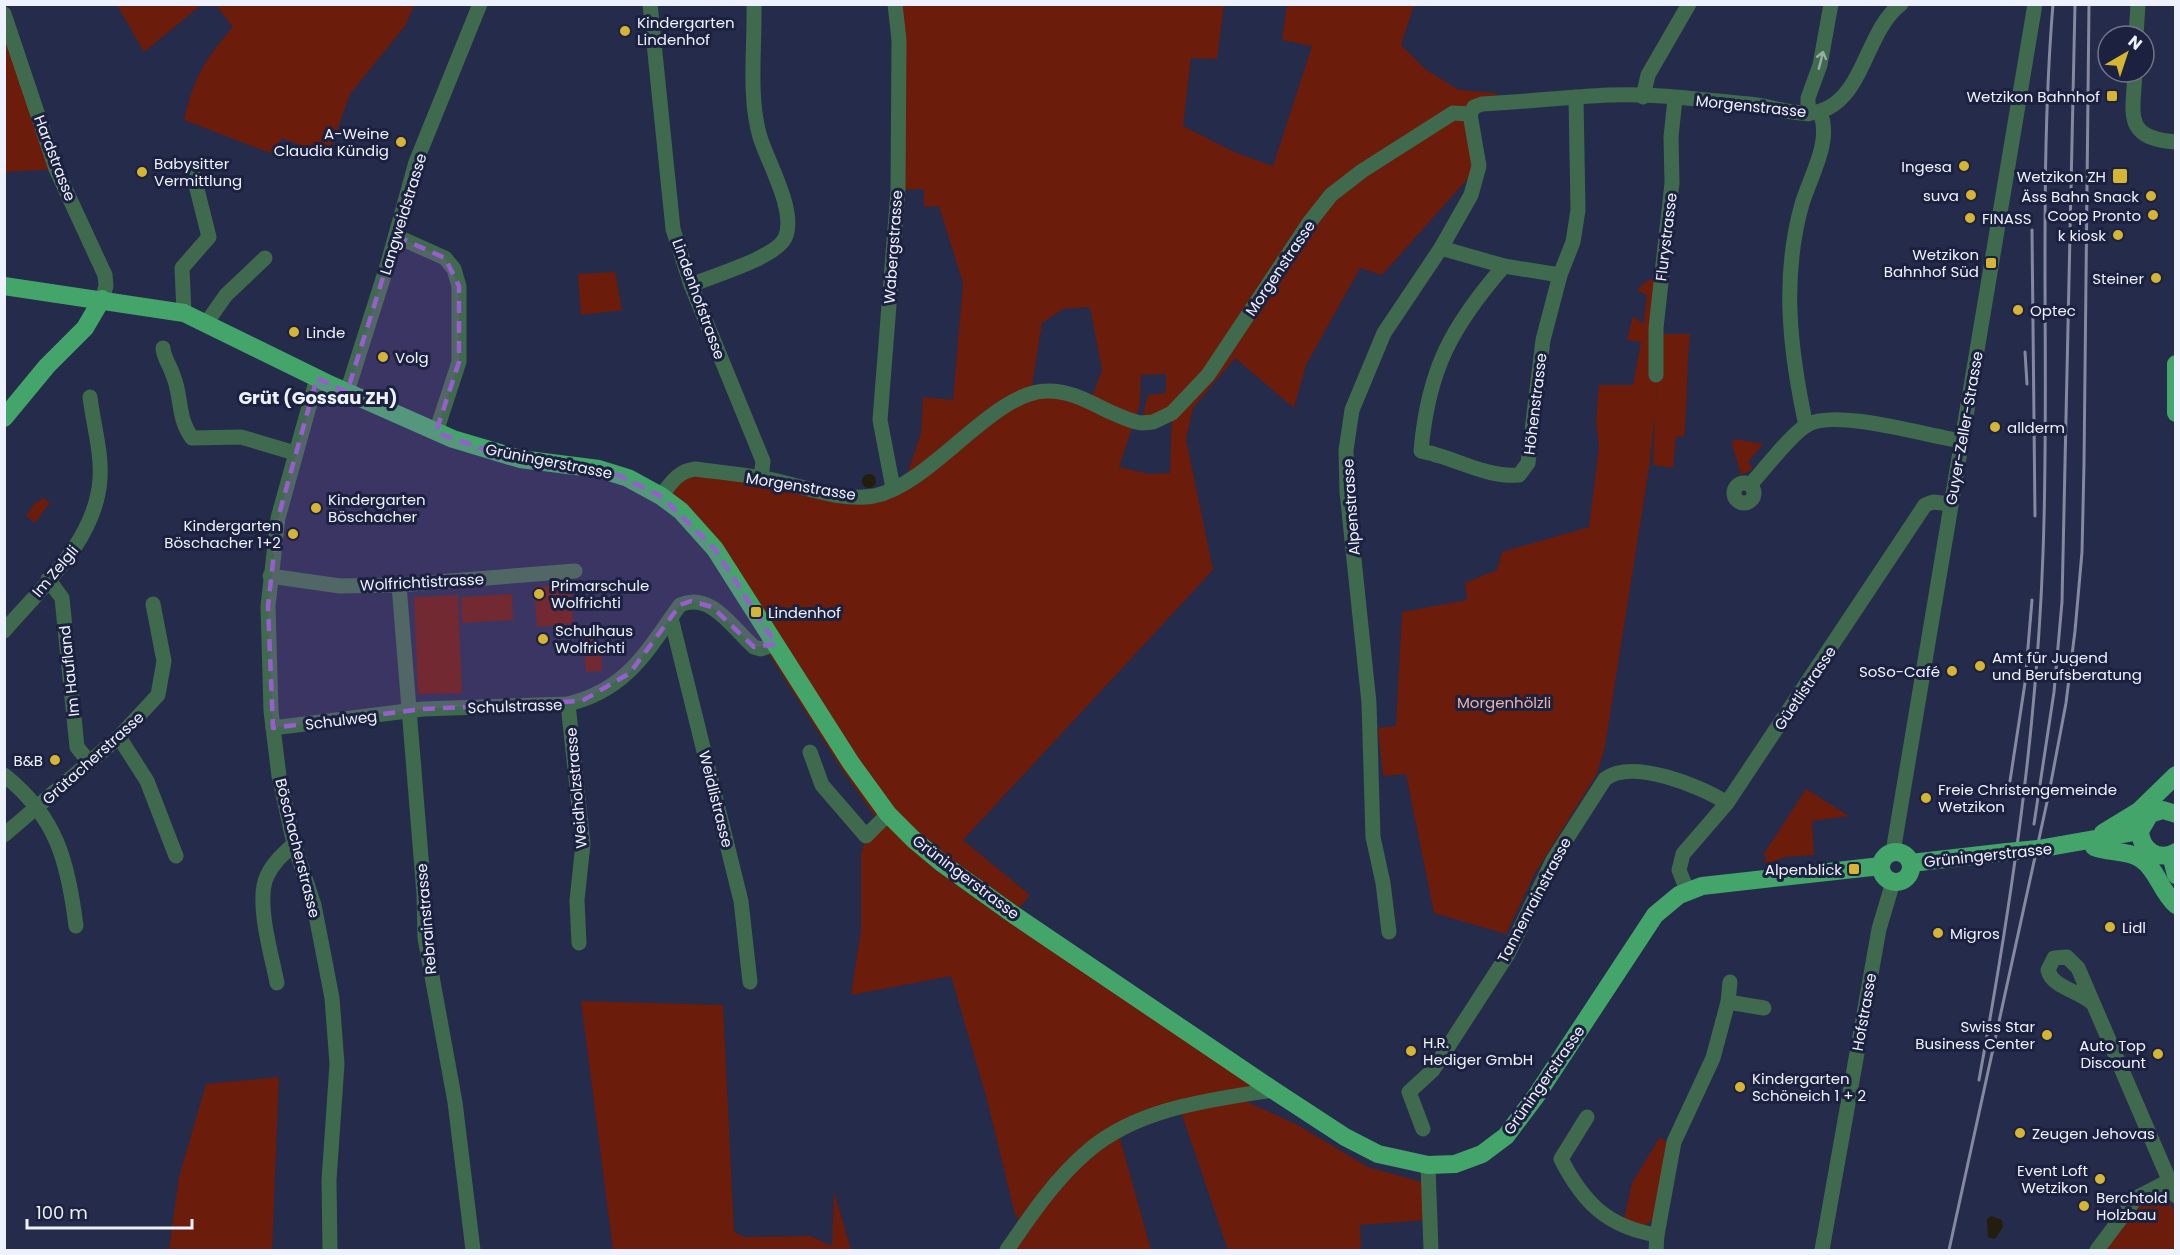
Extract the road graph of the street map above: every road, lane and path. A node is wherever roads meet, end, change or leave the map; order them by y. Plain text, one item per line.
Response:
1 (480, 4) edge
2 (650, 4) edge
3 (754, 4) edge
4 (895, 4) edge
5 (1689, 4) edge
6 (1831, 4) edge
7 (1901, 4) edge
8 (2035, 4) edge
9 (2138, 4) edge
10 (4, 14) edge
11 (2137, 24) edge
12 (2134, 84) edge
13 (1576, 97) junction
14 (1643, 97) junction
15 (1675, 99) junction
16 (1814, 113) junction
17 (1470, 114) junction
18 (2175, 142) edge
19 (194, 177) dead end
20 (396, 236) junction
21 (1441, 248) junction
22 (265, 258) dead end
23 (1504, 266) junction
24 (1560, 275) junction
25 (691, 285) junction
26 (4, 286) edge
27 (102, 299) junction
28 (184, 313) junction
29 (207, 322) junction
30 (163, 348) dead end
31 (2175, 364) edge
32 (1656, 375) dead end
33 (317, 378) junction
34 (347, 392) junction
35 (90, 397) dead end
36 (2175, 413) edge
37 (4, 418) edge
38 (1806, 426) junction
39 (436, 432) junction
40 (1962, 441) junction
41 (295, 453) junction
42 (761, 478) junction
43 (1750, 485) dead end
44 (893, 488) junction
45 (661, 496) junction
46 (1951, 504) junction
47 (575, 571) dead end
48 (270, 576) junction
49 (48, 579) junction
50 (399, 585) junction
51 (153, 604) dead end
52 (671, 618) junction
53 (4, 631) edge
54 (776, 644) junction
55 (568, 704) junction
56 (408, 712) junction
57 (273, 728) junction
58 (119, 737) junction
59 (810, 752) dead end
60 (89, 762) junction
61 (4, 775) edge
62 (2175, 775) edge
63 (2175, 782) edge
64 (1726, 803) junction
65 (38, 809) junction
66 (2169, 812) edge
67 (888, 814) junction
68 (4, 835) edge
69 (2095, 842) junction
70 (294, 844) junction
71 (2157, 847) edge
72 (176, 856) dead end
73 (1887, 859) junction
74 (1911, 863) junction
75 (2175, 875) edge
76 (1893, 882) junction
77 (1686, 891) junction
78 (2175, 903) edge
79 (76, 926) dead end
80 (1389, 932) dead end
81 (579, 943) dead end
82 (750, 982) dead end
83 (1730, 982) dead end
84 (277, 983) dead end
85 (1728, 1002) junction
86 (2093, 1004) dead end
87 (1764, 1008) dead end
88 (1273, 1090) junction
89 (1587, 1118) dead end
90 (1423, 1129) dead end
91 (1428, 1165) junction
92 (2169, 1181) junction
93 (2175, 1196) edge
94 (1657, 1235) junction
95 (330, 1251) edge
96 (473, 1251) edge
97 (1007, 1251) edge
98 (1431, 1251) edge
99 (1656, 1251) edge
100 (1822, 1251) edge
101 (2097, 1251) edge

1 - 20 street, Langweidstrasse
2 - 25 street, Lindenhofstrasse
3 - 25 street
4 - 44 street, Wabergstrasse
5 - 14 street
16 -> 6 street
7 - 16 street, Morgenstrasse
8 - 40 street, Guyer-Zeller-Strasse
9 - 11 street
10 - 27 street, Hardstrasse
12 - 18 street
13 - 14 street, Morgenstrasse
13 - 17 street, Morgenstrasse
13 - 24 street, Höhenstrasse
14 - 15 street, Morgenstrasse
15 - 16 street, Morgenstrasse
15 - 32 street, Flurystrasse
16 - 38 street
17 - 21 street, Alpenstrasse
17 - 44 street, Morgenstrasse
19 - 28 street
20 - 34 street, Langweidstrasse
20 - 39 street
21 - 23 street
21 - 80 street, Alpenstrasse
22 - 29 street
23 - 24 street
23 - 24 street, Höhenstrasse
25 - 42 street, Lindenhofstrasse
26 - 27 main road, Grüningerstrasse
27 - 28 main road, Grüningerstrasse
27 - 37 main road
28 - 29 main road, Grüningerstrasse
29 - 33 main road, Grüningerstrasse
30 - 41 street
31 - 36 main road
33 - 34 main road, Grüningerstrasse
33 - 41 street, Böschacherstrasse
34 - 39 main road, Grüningerstrasse
35 - 49 street, Im Zelgli
38 - 40 street
38 - 43 street
39 - 45 main road, Grüningerstrasse
40 - 46 street, Guyer-Zeller-Strasse
41 - 48 street, Böschacherstrasse
42 - 44 street, Morgenstrasse
42 - 45 street, Morgenstrasse
45 - 54 main road, Grüningerstrasse
46 - 64 street, Güetlistrasse
46 - 73 street, Guyer-Zeller-Strasse
47 - 50 street, Wolfrichtistrasse
48 - 50 street, Wolfrichtistrasse
48 - 57 street, Böschacherstrasse
49 - 53 street, Im Zelgli
49 - 60 street, Im Haufland
50 - 56 street, Rebrainstrasse
51 - 58 street, Grütacherstrasse
52 - 54 street, Schulstrasse
52 - 55 street, Schulstrasse
52 - 82 street, Weidlistrasse
54 - 67 main road, Grüningerstrasse
55 - 56 street, Schulstrasse
55 - 81 street, Weidholzstrasse
56 - 57 street, Schulweg
56 - 96 street, Rebrainstrasse
57 - 70 street, Böschacherstrasse
58 - 60 street, Grütacherstrasse
58 - 72 street
59 - 67 street
60 - 65 street, Grütacherstrasse
61 - 65 street
62 - 69 main road, Grüningerstrasse
63 - 66 main road
64 - 77 street, Güetlistrasse
64 - 90 street, Tannenrainstrasse
65 - 68 street, Grütacherstrasse
65 - 79 street
66 - 71 main road
67 - 88 main road, Grüningerstrasse
69 - 71 main road, Grüningerstrasse
69 - 74 main road, Grüningerstrasse, bridge
69 - 78 main road, Grüningerstrasse
70 - 84 street
70 - 95 street, Böschacherstrasse
71 - 75 main road
71 - 78 main road
73 - 74 main road
73 - 76 main road
73 - 77 main road, Grüningerstrasse
74 - 76 main road
76 - 100 street, Hofstrasse
77 - 91 main road, Grüningerstrasse
83 - 85 street
85 - 87 street
85 - 94 street
86 - 92 street
88 - 91 main road, Grüningerstrasse
88 - 97 street
89 - 94 street
91 - 98 street
92 - 93 street
92 - 101 street
94 - 99 street

